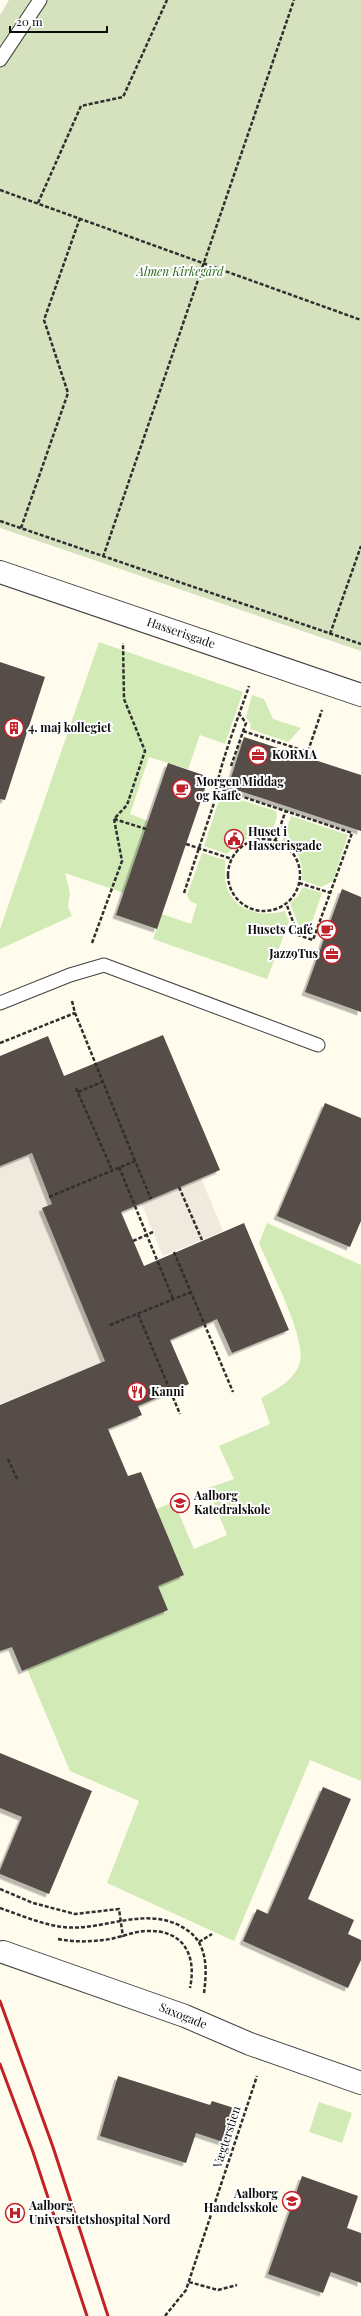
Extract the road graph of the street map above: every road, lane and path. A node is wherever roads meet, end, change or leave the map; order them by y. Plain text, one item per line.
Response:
1 (40, 0) edge
2 (167, 0) edge
3 (294, 0) edge
4 (0, 60) edge
5 (0, 190) edge
6 (38, 203) junction
7 (80, 218) junction
8 (204, 263) junction
9 (361, 320) edge
10 (0, 521) edge
11 (21, 528) junction
12 (361, 546) edge
13 (103, 557) junction
14 (0, 572) edge
15 (127, 614) junction
16 (330, 634) junction
17 (361, 644) edge
18 (331, 684) junction
19 (361, 695) edge
20 (243, 731) junction
21 (308, 752) junction
22 (306, 757) dead end
23 (231, 766) dead end
24 (216, 788) junction
25 (286, 810) junction
26 (114, 819) junction
27 (146, 829) dead end
28 (275, 841) junction
29 (186, 844) dead end
30 (199, 848) junction
31 (232, 859) junction
32 (299, 883) junction
33 (184, 893) dead end
34 (331, 893) junction
35 (286, 903) junction
36 (70, 975) junction
37 (0, 1003) edge
38 (0, 1043) edge
39 (318, 1045) dead end
40 (102, 1082) junction
41 (135, 1161) junction
42 (119, 1167) junction
43 (112, 1170) junction
44 (179, 1187) dead end
45 (49, 1197) dead end
46 (151, 1199) dead end
47 (153, 1232) dead end
48 (202, 1240) dead end
49 (133, 1241) dead end
50 (174, 1252) dead end
51 (191, 1292) junction
52 (173, 1299) junction
53 (138, 1314) junction
54 (110, 1325) dead end
55 (233, 1392) dead end
56 (180, 1414) dead end
57 (8, 1459) dead end
58 (18, 1481) dead end
59 (0, 1889) edge
60 (0, 1908) edge
61 (122, 1921) junction
62 (212, 1934) dead end
63 (123, 1936) junction
64 (52, 1938) dead end
65 (199, 1942) junction
66 (3, 1952) dead end
67 (189, 1993) dead end
68 (204, 1993) dead end
69 (266, 2049) junction
70 (361, 2083) edge
71 (189, 2282) junction
72 (237, 2285) dead end
73 (165, 2316) edge

1 - 4 lane
2 - 6 path
3 - 8 path
5 - 6 path
6 - 7 path
7 - 8 path
7 - 11 path
8 - 9 path
8 - 13 path
10 - 11 path
11 - 13 path
12 - 16 path
13 - 16 path
14 - 15 street, Hasserisgade
15 - 18 street, Hasserisgade
15 - 26 path
16 - 17 path
18 - 19 street, Hasserisgade
18 - 21 path
20 - 21 path
20 - 23 path
20 - 24 path
21 - 22 path
24 - 25 path
24 - 30 path
25 - 28 path
25 - 34 path
26 - 27 path
26 - 36 path
28 - 31 path
28 - 32 path
29 - 30 path
30 - 31 path
30 - 33 path
31 - 35 path
32 - 34 path
32 - 35 path
34 - 35 path
36 - 37 lane
36 - 39 lane
38 - 40 path
40 - 41 path
40 - 43 path
41 - 42 path
41 - 46 path
42 - 43 path
42 - 52 path
43 - 45 path
44 - 48 path
47 - 49 path, bridge
50 - 51 path
51 - 52 path
51 - 55 path
52 - 53 path
53 - 54 path
53 - 56 path
57 - 58 path
59 - 61 path
60 - 61 path
61 - 63 path
61 - 65 path
62 - 65 path
63 - 64 path
63 - 67 path
65 - 68 path
66 - 69 street, Saxogade
69 - 70 street, Saxogade
69 - 71 path, Vægterstien
71 - 72 path
71 - 73 path, Vægterstien

